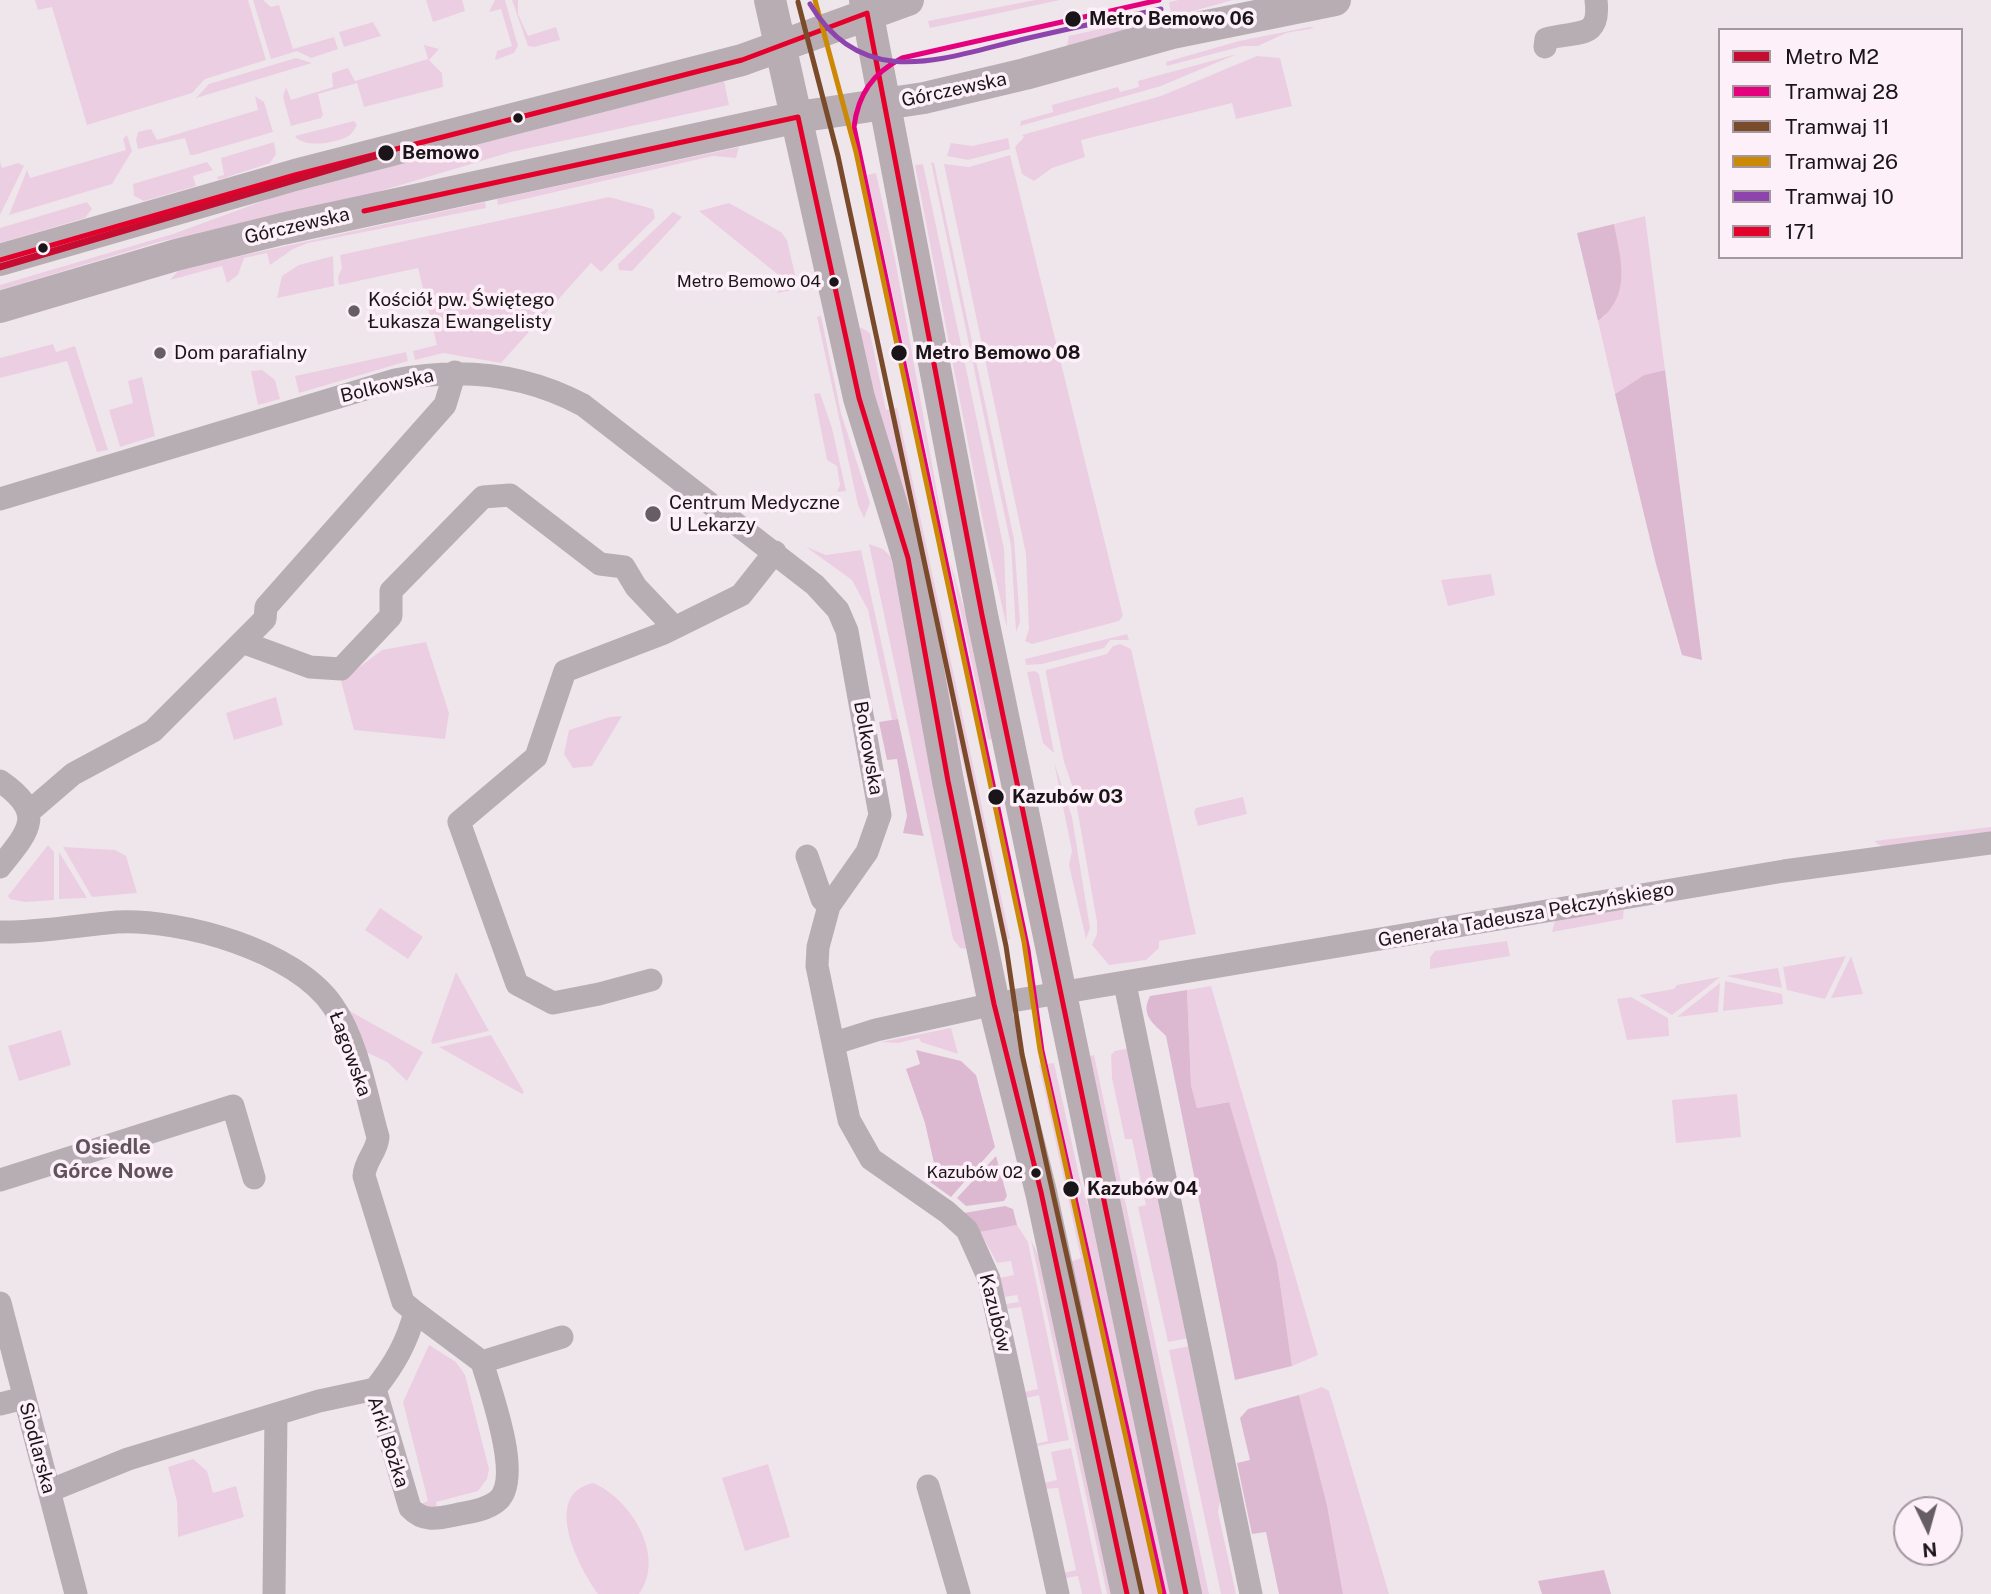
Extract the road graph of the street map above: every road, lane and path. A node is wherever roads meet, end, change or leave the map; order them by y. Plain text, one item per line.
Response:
1 (770, 0) edge
2 (908, 0) edge
3 (1335, 0) edge
4 (1596, 0) edge
5 (866, 6) edge
6 (782, 46) junction
7 (1545, 47) dead end
8 (883, 104) junction
9 (798, 117) junction
10 (0, 260) edge
11 (0, 307) edge
12 (455, 372) junction
13 (0, 499) edge
14 (775, 552) junction
15 (674, 627) junction
16 (242, 642) junction
17 (0, 781) edge
18 (30, 811) junction
19 (1991, 843) edge
20 (807, 856) dead end
21 (0, 867) edge
22 (828, 906) junction
23 (0, 932) edge
24 (651, 980) dead end
25 (1125, 984) junction
26 (1061, 994) junction
27 (994, 1004) junction
28 (835, 1043) junction
29 (254, 1178) dead end
30 (0, 1180) edge
31 (0, 1303) edge
32 (415, 1312) junction
33 (562, 1338) dead end
34 (482, 1362) junction
35 (375, 1389) junction
36 (24, 1398) junction
37 (0, 1404) edge
38 (276, 1414) junction
39 (929, 1486) dead end
40 (49, 1492) junction
41 (76, 1594) edge
42 (274, 1594) edge
43 (959, 1594) edge
44 (1058, 1594) edge
45 (1127, 1594) edge
46 (1186, 1594) edge
47 (1251, 1594) edge

1 - 6 main road
2 - 5 main road
3 - 8 main road, Górczewska
4 - 7 street
5 - 6 main road
5 - 8 main road
6 - 9 main road
6 - 10 main road
8 - 9 main road, Górczewska
8 - 26 main road
9 - 11 main road, Górczewska
9 - 27 main road
12 - 13 street, Bolkowska
12 - 14 street, Bolkowska
12 - 16 street
14 - 15 street
14 - 22 street, Bolkowska
15 - 16 street
15 - 24 street
16 - 18 street
17 - 18 street
18 - 21 street
19 - 25 street, Generała Tadeusza Pełczyńskiego
20 - 22 street
22 - 28 street, Bolkowska
23 - 32 street, Łagowska
25 - 26 street, Generała Tadeusza Pełczyńskiego
25 - 47 street
26 - 27 street, Generała Tadeusza Pełczyńskiego
26 - 46 main road
27 - 28 street
27 - 45 main road
28 - 44 street, Kazubów
29 - 30 street
31 - 36 street, Siodlarska
32 - 34 street
32 - 35 street
33 - 34 street
34 - 35 street, Arki Bożka
35 - 38 street, Arki Bożka
36 - 37 street
36 - 40 street, Siodlarska
38 - 40 street, Arki Bożka
38 - 42 street
39 - 43 street
40 - 41 street, Siodlarska

